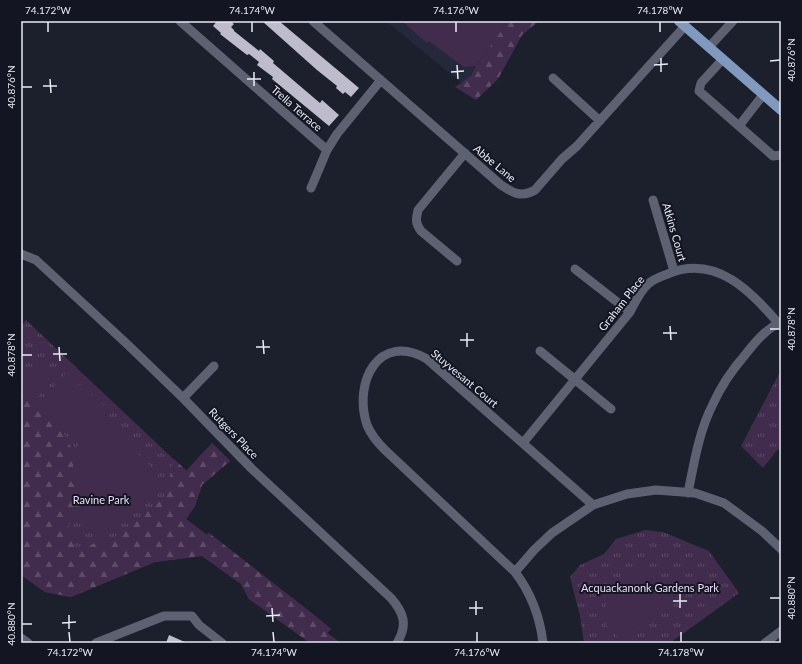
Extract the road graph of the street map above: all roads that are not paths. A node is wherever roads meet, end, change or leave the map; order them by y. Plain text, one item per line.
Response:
1 (180, 21) edge
2 (313, 21) edge
3 (733, 21) edge
4 (682, 24) edge
5 (709, 47) junction
6 (723, 60) junction
7 (553, 78) dead end
8 (380, 80) junction
9 (763, 95) junction
10 (781, 110) edge
11 (600, 121) junction
12 (739, 126) junction
13 (327, 150) junction
14 (465, 153) junction
15 (781, 155) edge
16 (311, 188) dead end
17 (653, 200) dead end
18 (21, 254) edge
19 (457, 260) dead end
20 (575, 269) dead end
21 (674, 272) junction
22 (630, 312) junction
23 (780, 323) edge
24 (540, 351) dead end
25 (214, 366) dead end
26 (575, 380) junction
27 (183, 398) junction
28 (611, 409) dead end
29 (523, 443) junction
30 (688, 493) junction
31 (593, 505) junction
32 (781, 549) edge
33 (515, 572) junction
34 (781, 631) edge
35 (21, 638) edge
36 (28, 643) edge
37 (96, 643) edge
38 (222, 643) edge
39 (398, 643) edge
40 (543, 643) edge
41 (765, 643) edge

1 - 13 street, Trella Terrace
2 - 8 street, Abbe Lane
3 - 5 street
4 - 5 main road
4 - 11 street, Abbe Lane
5 - 6 main road
6 - 9 main road
6 - 12 street
7 - 11 street
8 - 13 street
8 - 14 street, Abbe Lane
9 - 10 main road
9 - 12 street
11 - 14 street, Abbe Lane
12 - 15 street
13 - 16 street
14 - 19 street
17 - 21 street, Atkins Court
18 - 27 street, Rutgers Place
20 - 22 street
21 - 22 street, Graham Place
21 - 23 street, Graham Place
22 - 26 street, Graham Place
23 - 30 street
24 - 26 street
25 - 27 street
26 - 28 street
26 - 29 street, Graham Place
27 - 39 street, Rutgers Place
29 - 31 street, Stuyvesant Court
29 - 33 street, Stuyvesant Court
30 - 31 street
30 - 32 street
31 - 33 street
33 - 40 street, Stuyvesant Court
34 - 41 street
35 - 36 street
37 - 38 street

